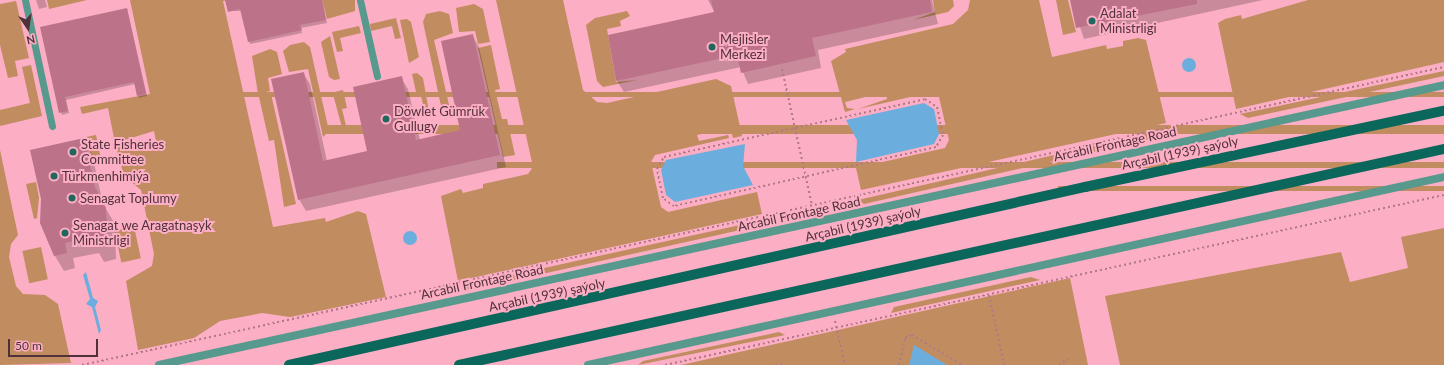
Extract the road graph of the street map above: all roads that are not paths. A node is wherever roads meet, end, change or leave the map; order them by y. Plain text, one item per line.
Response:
1 (25, 0) edge
2 (360, 0) edge
3 (377, 76) dead end
4 (1444, 85) edge
5 (1444, 111) edge
6 (52, 126) dead end
7 (1444, 149) edge
8 (1444, 176) edge
9 (159, 365) edge
10 (289, 365) edge
11 (459, 365) edge
12 (588, 365) edge

1 - 6 lane
2 - 3 lane
4 - 9 street, Arcabil Frontage Road
5 - 10 main road, Arçabil (1939) şaýoly
7 - 11 main road
8 - 12 street

